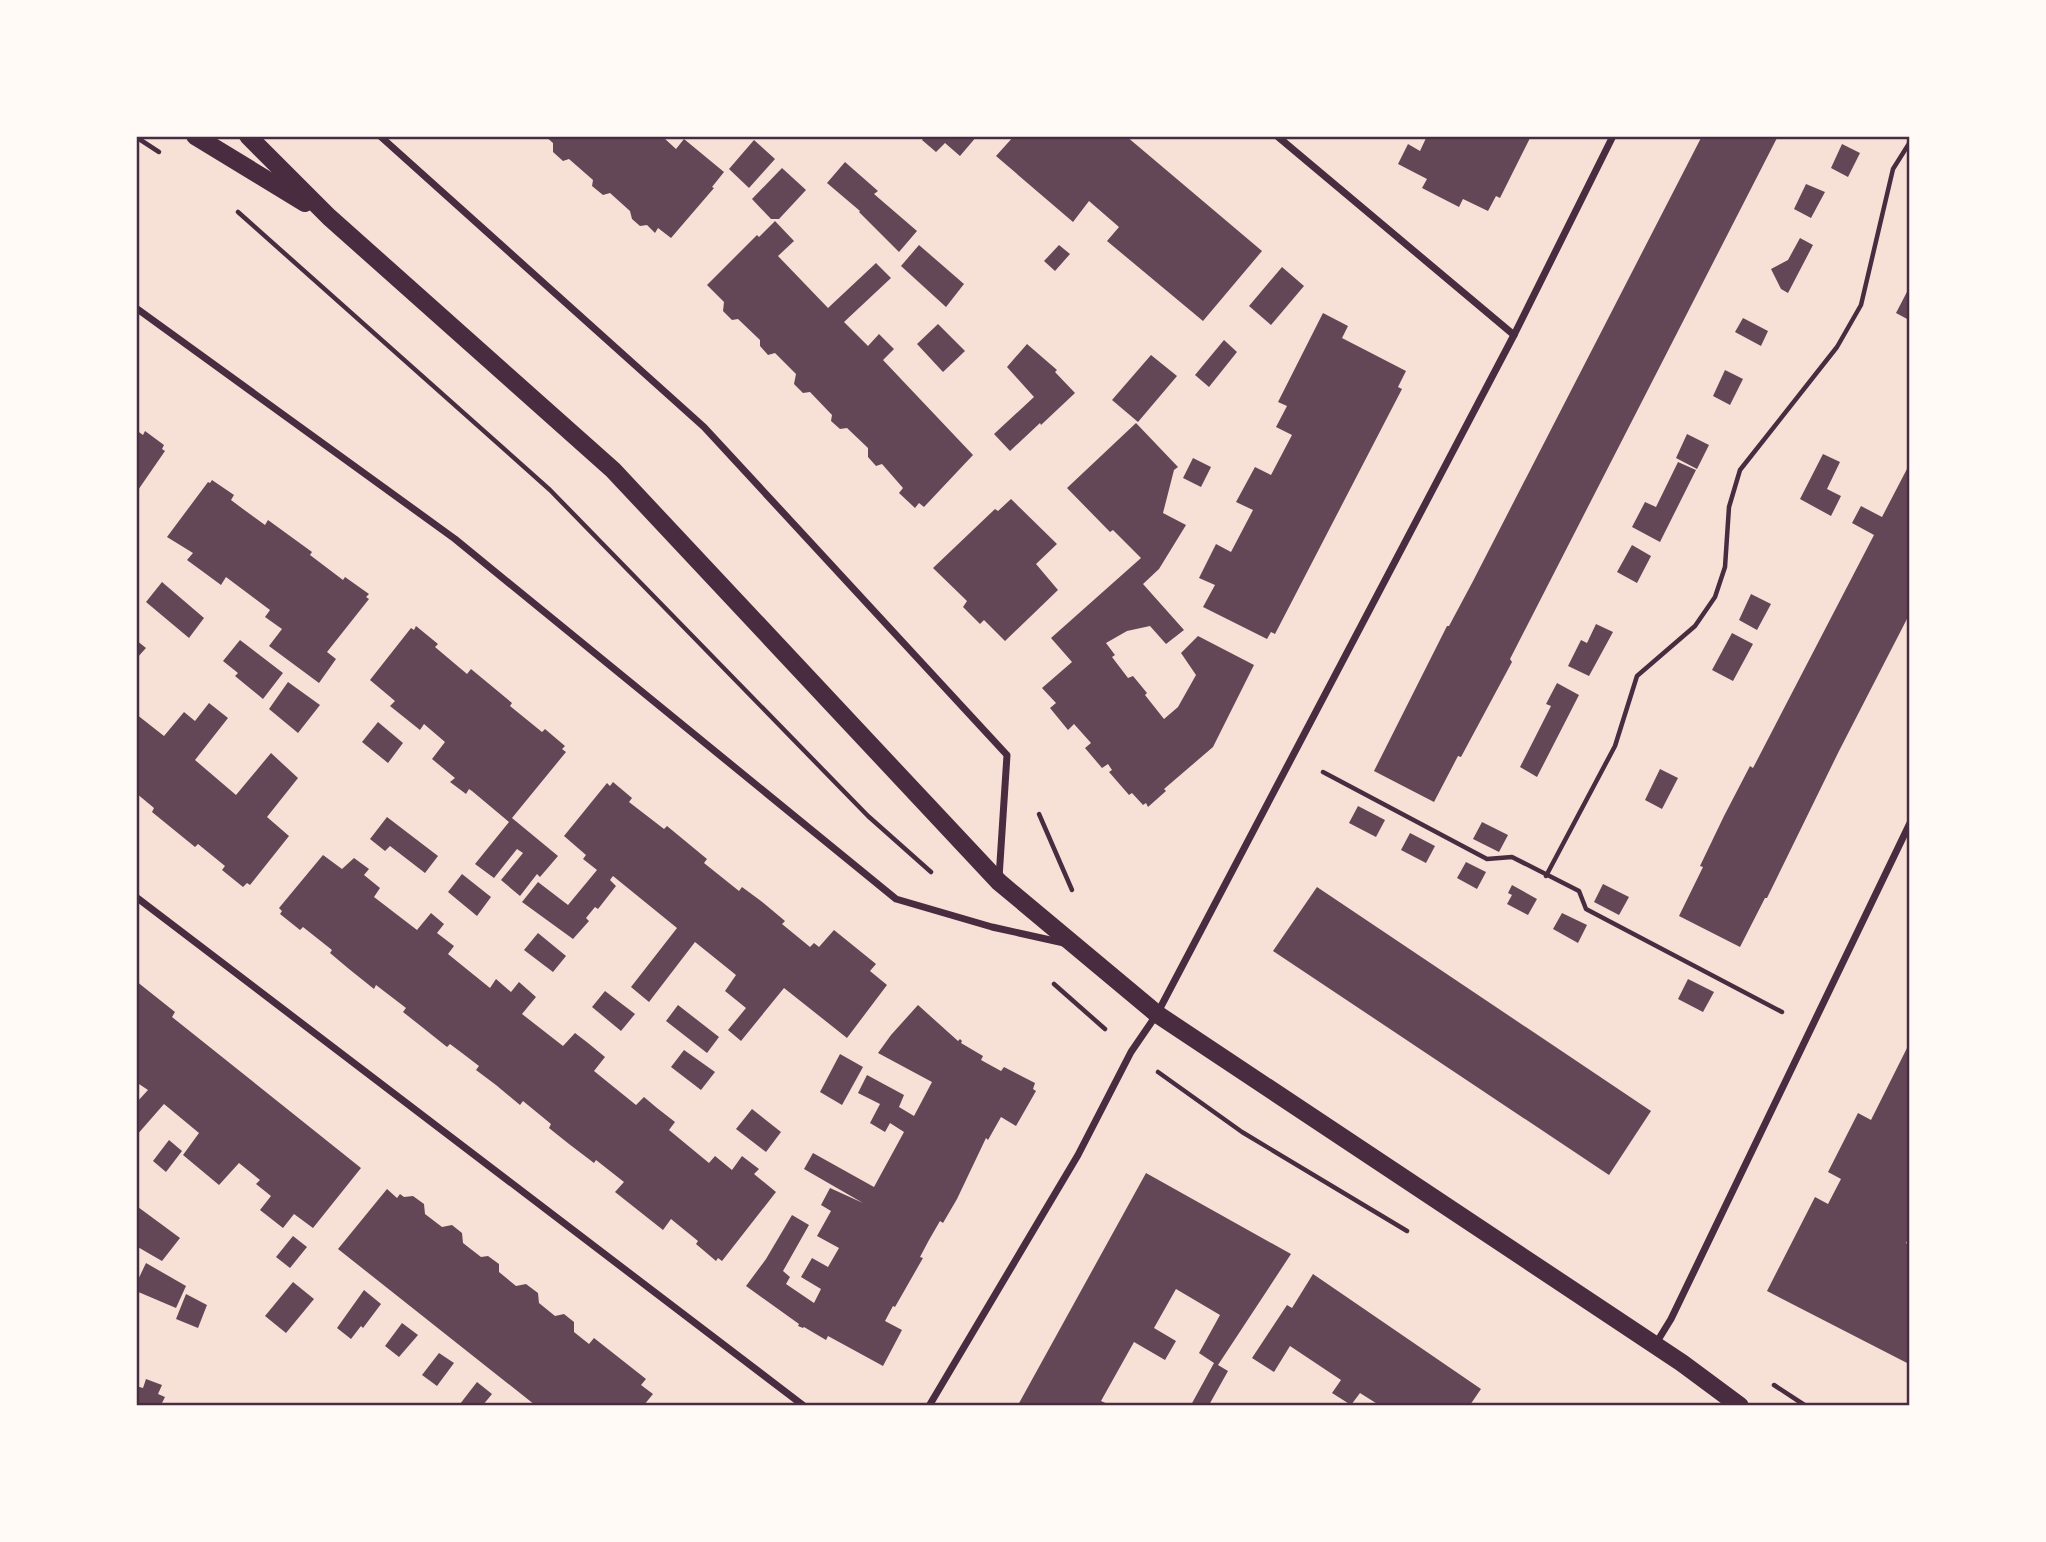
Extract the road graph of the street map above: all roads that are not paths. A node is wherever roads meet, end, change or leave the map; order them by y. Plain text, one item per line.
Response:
1 (195, 136) edge
2 (248, 136) edge
3 (380, 136) edge
4 (1277, 136) edge
5 (1612, 136) edge
6 (329, 217) junction
7 (136, 308) edge
8 (1514, 335) junction
9 (1909, 823) edge
10 (999, 882) junction
11 (136, 897) edge
12 (1072, 945) junction
13 (1157, 1014) junction
14 (1655, 1346) junction
15 (804, 1405) edge
16 (929, 1405) edge
17 (1740, 1405) edge

1 - 6 main road
2 - 6 main road
3 - 10 street
4 - 8 street
5 - 8 street
6 - 10 main road
7 - 12 street
8 - 13 street
9 - 14 street
10 - 12 main road
11 - 15 street
12 - 13 main road
13 - 14 main road
13 - 16 street
14 - 17 main road

